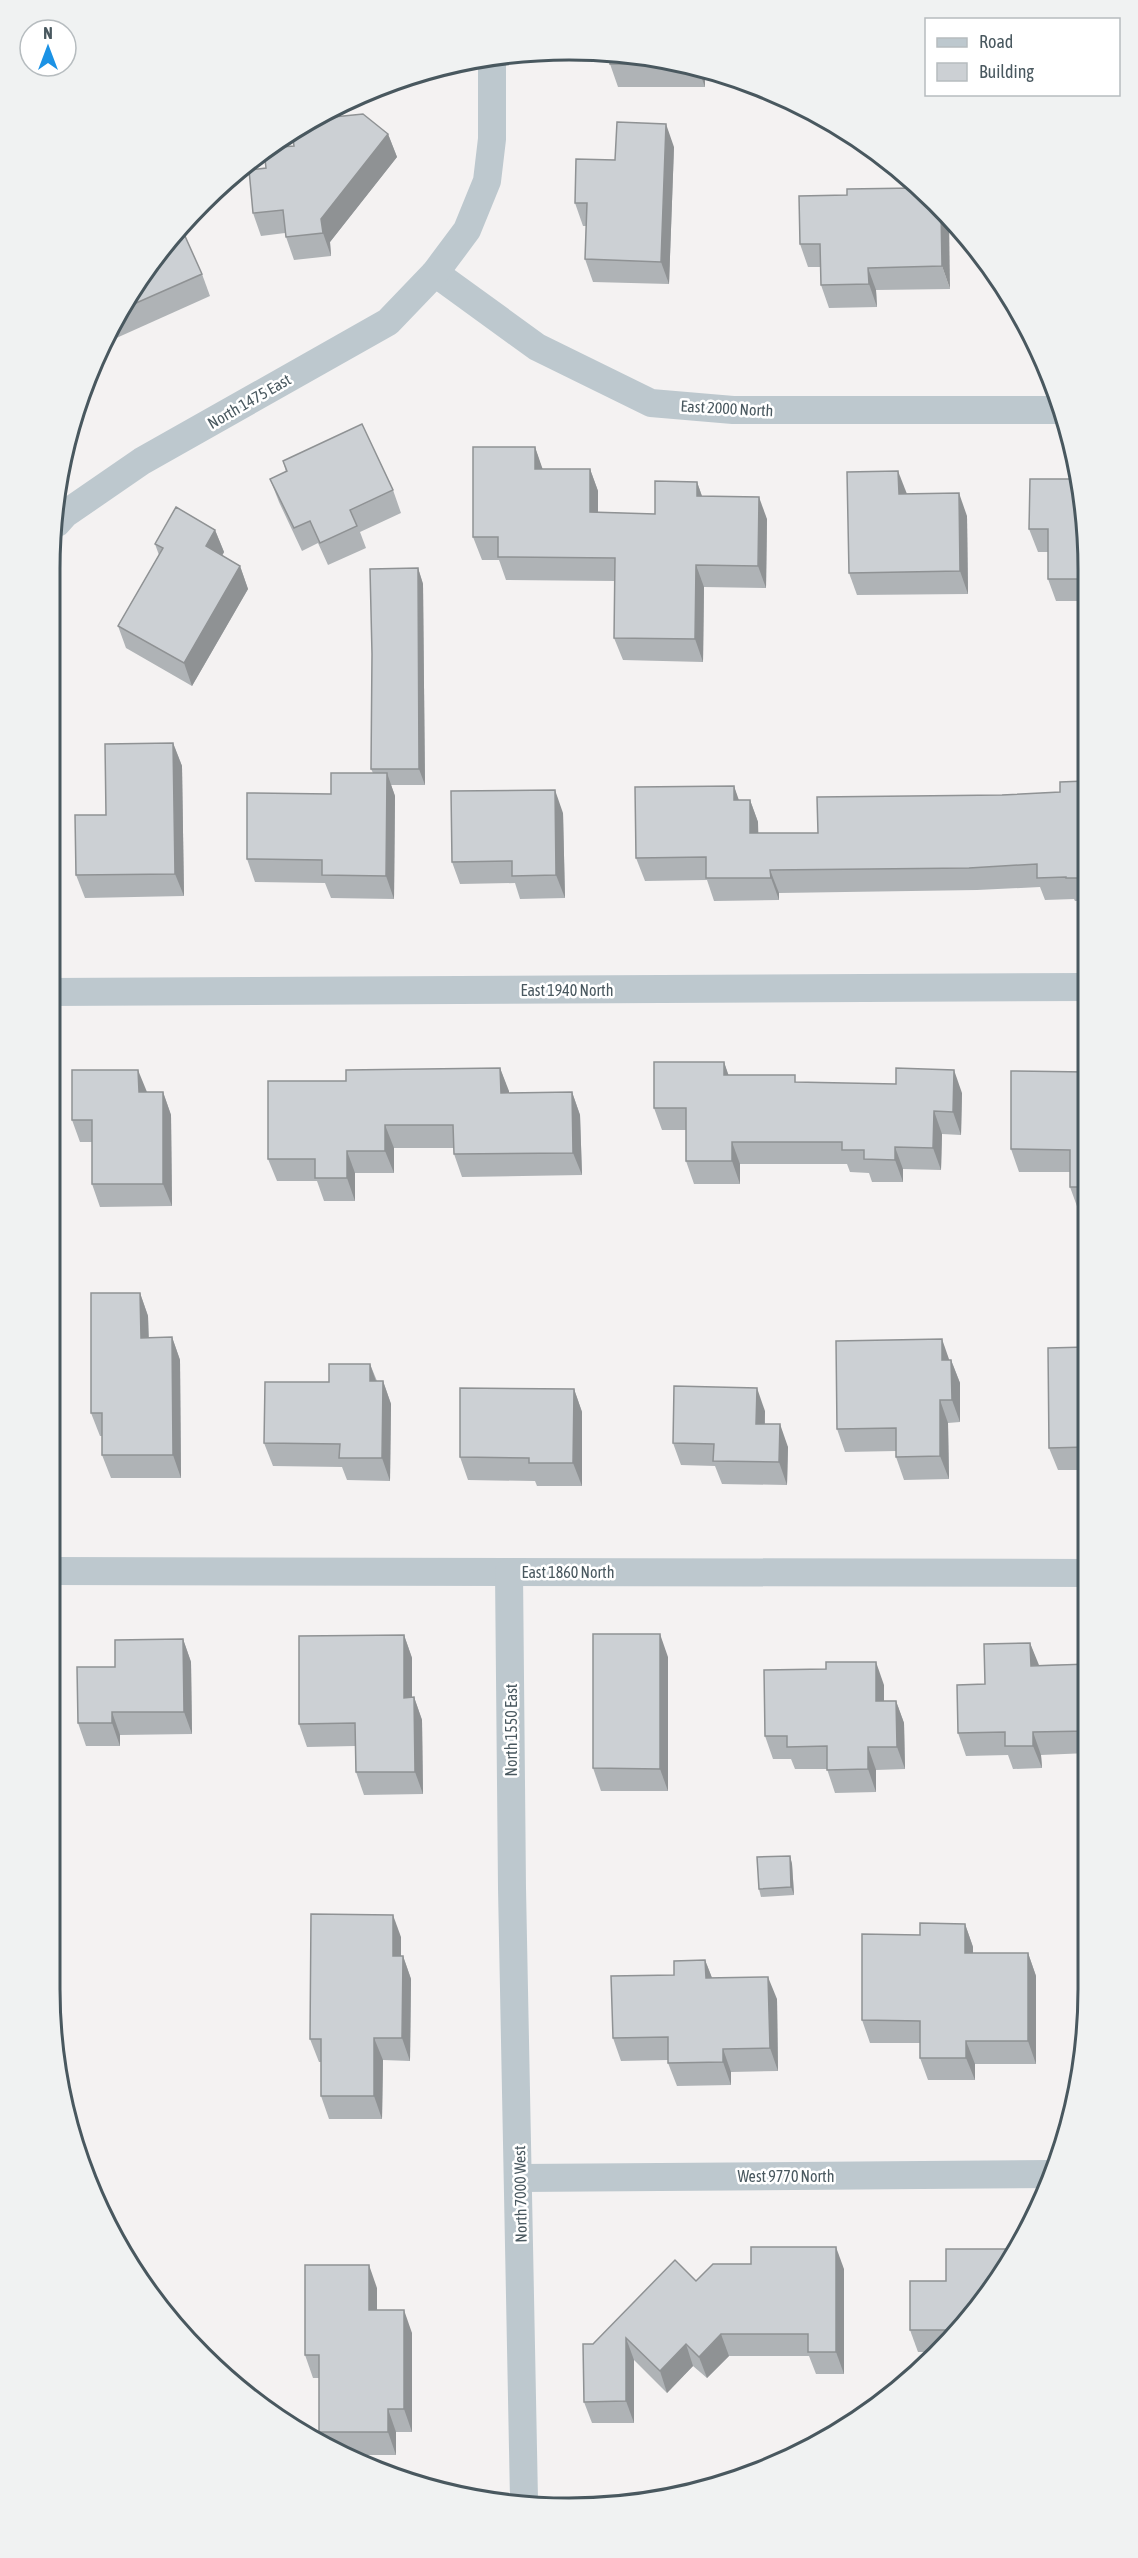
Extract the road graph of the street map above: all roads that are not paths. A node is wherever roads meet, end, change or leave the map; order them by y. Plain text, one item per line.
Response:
1 (492, 66) edge
2 (435, 273) junction
3 (1053, 410) edge
4 (63, 517) edge
5 (1078, 987) edge
6 (60, 992) edge
7 (60, 1571) edge
8 (510, 1572) junction
9 (1078, 1573) edge
10 (512, 1888) joint
11 (1043, 2174) edge
12 (520, 2178) junction
13 (524, 2496) edge

1 - 2 street
2 - 3 street, East 2000 North
2 - 4 street, North 1475 East
5 - 6 street, East 1940 North
7 - 8 street, East 1860 North
8 - 9 street, East 1860 North
8 - 10 street, North 1550 East
10 - 12 street, North 7000 West
11 - 12 street, West 9770 North
12 - 13 street, North 7000 West

